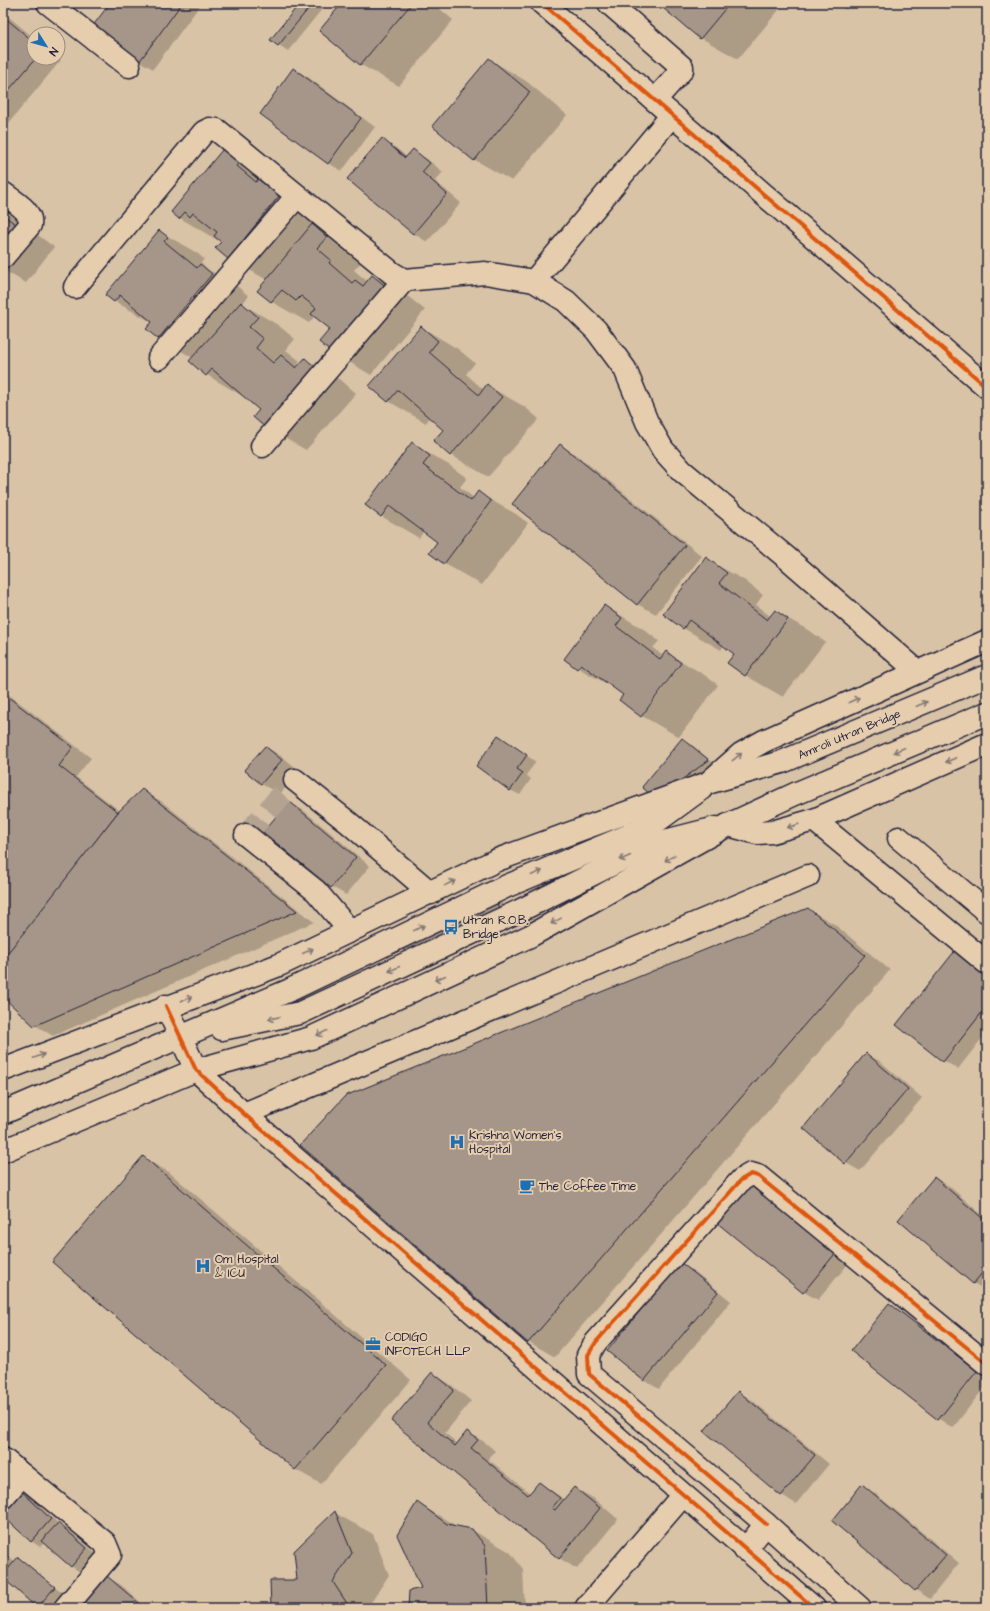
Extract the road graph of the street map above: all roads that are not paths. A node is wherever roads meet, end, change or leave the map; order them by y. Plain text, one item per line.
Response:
1 (48, 3) edge
2 (542, 3) edge
3 (609, 3) edge
4 (128, 66) dead end
5 (655, 100) junction
6 (672, 114) junction
7 (3, 193) edge
8 (297, 196) junction
9 (3, 258) edge
10 (404, 280) junction
11 (534, 282) junction
12 (75, 287) dead end
13 (159, 358) dead end
14 (987, 387) edge
15 (262, 446) dead end
16 (987, 641) edge
17 (917, 671) junction
18 (987, 676) edge
19 (987, 713) edge
20 (987, 744) edge
21 (295, 780) dead end
22 (708, 783) junction
23 (814, 820) junction
24 (728, 825) junction
25 (246, 835) dead end
26 (899, 838) dead end
27 (808, 876) dead end
28 (431, 893) junction
29 (987, 912) edge
30 (350, 931) junction
31 (987, 963) edge
32 (166, 1006) junction
33 (180, 1037) junction
34 (3, 1070) edge
35 (196, 1070) junction
36 (3, 1113) edge
37 (244, 1114) junction
38 (3, 1151) edge
39 (987, 1364) edge
40 (3, 1459) edge
41 (22, 1475) junction
42 (683, 1495) junction
43 (3, 1497) edge
44 (766, 1524) junction
45 (745, 1550) junction
46 (65, 1608) edge
47 (586, 1608) edge
48 (814, 1608) edge
49 (860, 1608) edge

1 - 4 street
2 - 5 street
3 - 5 street
5 - 6 street
6 - 11 street
6 - 14 street
7 - 9 street
8 - 10 street
8 - 12 street
8 - 13 street
10 - 11 street
10 - 15 street
11 - 17 street
16 - 17 street
22 -> 17 street
22 -> 18 street, Amroli Utran Bridge
19 -> 24 street
20 -> 23 street
21 - 28 street
28 -> 22 street, Amroli Utran Bridge
33 -> 22 street
23 -> 24 street
23 - 31 street
24 -> 33 street
24 -> 35 street
25 - 30 street
26 - 29 street
27 - 37 street
28 - 30 street, Amroli Utran Bridge
32 -> 30 street, Amroli Utran Bridge
32 - 33 street
34 -> 32 street, Amroli Utran Bridge
33 - 35 street
33 - 36 street
35 - 37 street
35 - 38 street
37 - 42 street
39 - 44 street
40 - 41 street
41 - 43 street
41 - 46 street
42 - 45 street
42 - 47 street
44 - 45 street
44 - 49 street
45 - 48 street

